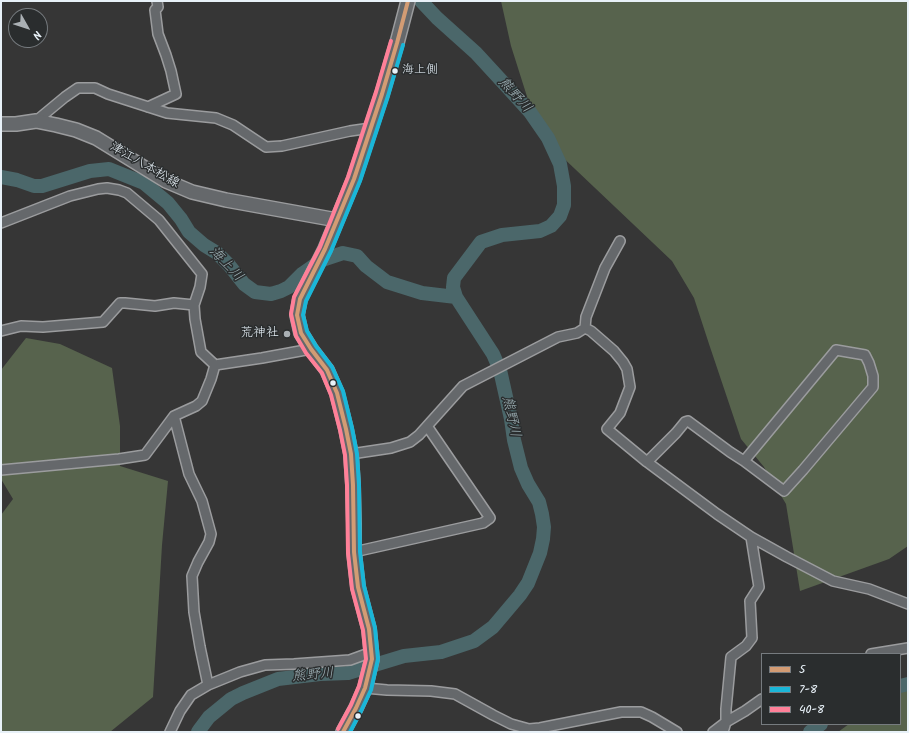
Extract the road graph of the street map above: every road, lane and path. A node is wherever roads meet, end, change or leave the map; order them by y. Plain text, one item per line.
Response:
1 (157, 1) edge
2 (408, 2) edge
3 (148, 107) junction
4 (36, 121) junction
5 (1, 124) edge
6 (371, 128) junction
7 (336, 220) junction
8 (1, 223) edge
9 (620, 241) dead end
10 (194, 305) junction
11 (585, 328) junction
12 (1, 331) edge
13 (311, 349) junction
14 (215, 365) junction
15 (174, 416) junction
16 (427, 426) junction
17 (351, 454) junction
18 (744, 461) junction
19 (647, 462) junction
20 (1, 470) edge
21 (751, 537) junction
22 (354, 552) junction
23 (908, 604) edge
24 (908, 648) edge
25 (877, 653) edge
26 (372, 656) junction
27 (208, 685) junction
28 (365, 688) junction
29 (761, 700) edge
30 (726, 722) junction
31 (170, 732) edge
32 (343, 732) edge
33 (677, 732) edge
34 (713, 732) edge
35 (723, 732) edge

1 - 3 street
2 - 6 main road
3 - 4 street
3 - 6 street
4 - 5 main road, 津江八本松線
4 - 7 main road, 津江八本松線
6 - 7 main road
7 - 13 main road
8 - 10 street
9 - 11 street
10 - 12 street
10 - 14 street
11 - 16 street
11 - 19 street
13 - 14 street
13 - 17 main road
14 - 15 street
15 - 20 street
15 - 27 street
16 - 17 street
16 - 22 street
17 - 22 main road
18 - 18 street
18 - 19 street
19 - 21 street
21 - 23 street
21 - 30 street
22 - 26 main road
24 - 25 street
26 - 27 street
26 - 28 main road
27 - 31 street
28 - 32 main road
28 - 33 street
29 - 30 street
30 - 34 street
30 - 35 street

